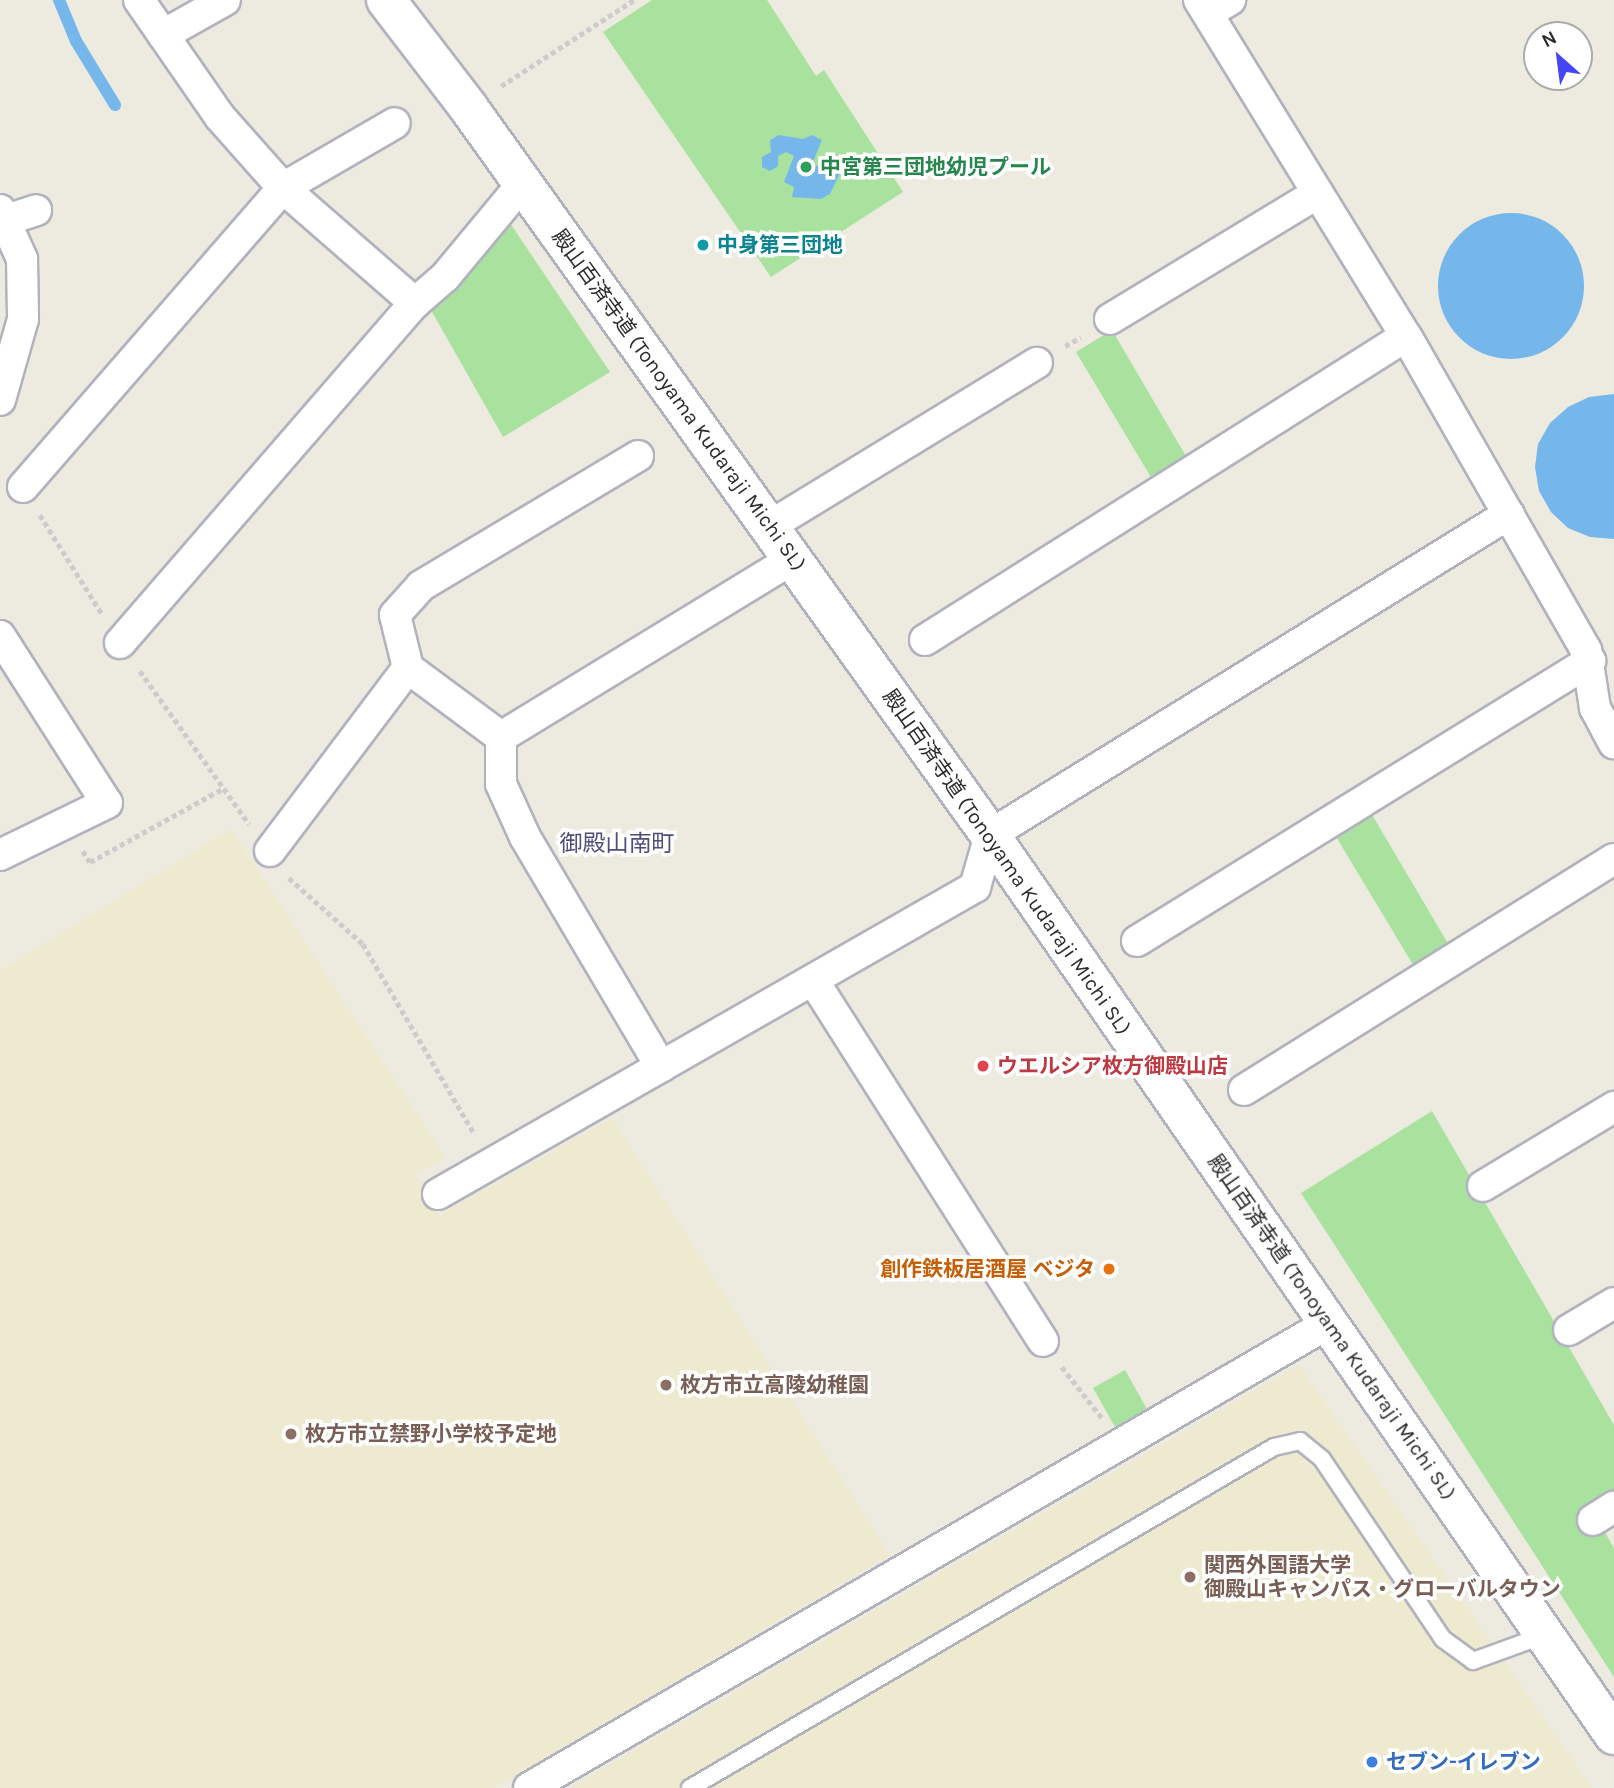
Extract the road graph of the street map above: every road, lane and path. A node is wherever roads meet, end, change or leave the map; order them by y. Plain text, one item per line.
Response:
1 (139, 0) edge
2 (225, 0) edge
3 (386, 0) edge
4 (634, 0) edge
5 (1212, 4) edge
6 (163, 35) junction
7 (468, 107) junction
8 (394, 123) dead end
9 (523, 183) junction
10 (282, 188) junction
11 (1318, 193) junction
12 (36, 210) dead end
13 (2, 217) edge
14 (415, 303) junction
15 (1110, 319) joint
16 (1406, 336) junction
17 (1037, 363) joint
18 (0, 400) edge
19 (638, 456) dead end
20 (23, 487) dead end
21 (1509, 514) junction
22 (768, 527) junction
23 (793, 559) junction
24 (0, 636) edge
25 (925, 640) dead end
26 (120, 643) dead end
27 (1590, 660) junction
28 (8, 665) edge
29 (408, 668) junction
30 (501, 737) junction
31 (1614, 743) edge
32 (222, 789) dead end
33 (152, 828) dead end
34 (990, 835) junction
35 (270, 851) dead end
36 (0, 855) edge
37 (1614, 859) edge
38 (1137, 941) dead end
39 (813, 980) junction
40 (661, 1067) junction
41 (1244, 1090) dead end
42 (1614, 1107) edge
43 (1483, 1186) dead end
44 (438, 1194) dead end
45 (1614, 1303) edge
46 (1329, 1323) junction
47 (1569, 1330) dead end
48 (1043, 1341) joint
49 (1123, 1446) junction
50 (1545, 1635) junction
51 (1614, 1735) edge
52 (529, 1788) edge
53 (690, 1788) edge

1 - 6 street
2 - 6 street
3 - 7 street, 殿山百済寺道 (Tonoyama Kudaraji Michi SL)
4 - 7 path
5 - 11 street
6 - 10 street
7 - 9 street, 殿山百済寺道 (Tonoyama Kudaraji Michi SL)
8 - 10 street
9 - 14 street
9 - 22 street, 殿山百済寺道 (Tonoyama Kudaraji Michi SL)
10 - 14 street
10 - 20 street
11 - 15 street
11 - 16 street
12 - 13 street
13 - 18 street
14 - 26 street
15 - 17 path
16 - 21 street
16 - 25 street
17 - 22 street
19 - 29 street
21 - 27 street
21 - 34 street
22 - 23 street, 殿山百済寺道 (Tonoyama Kudaraji Michi SL)
23 - 30 street
23 - 34 street, 殿山百済寺道 (Tonoyama Kudaraji Michi SL)
24 - 28 street
27 - 31 street
27 - 38 street
28 - 36 street
29 - 30 street
29 - 35 street
30 - 40 street
32 - 33 path
34 - 39 street
34 - 46 street, 殿山百済寺道 (Tonoyama Kudaraji Michi SL)
37 - 41 street
39 - 40 street
39 - 48 street
40 - 44 street
42 - 43 street
45 - 47 street
46 - 49 street
46 - 50 street, 殿山百済寺道 (Tonoyama Kudaraji Michi SL)
48 - 49 path
49 - 52 street
50 - 51 street, 殿山百済寺道 (Tonoyama Kudaraji Michi SL)
50 - 53 lane

